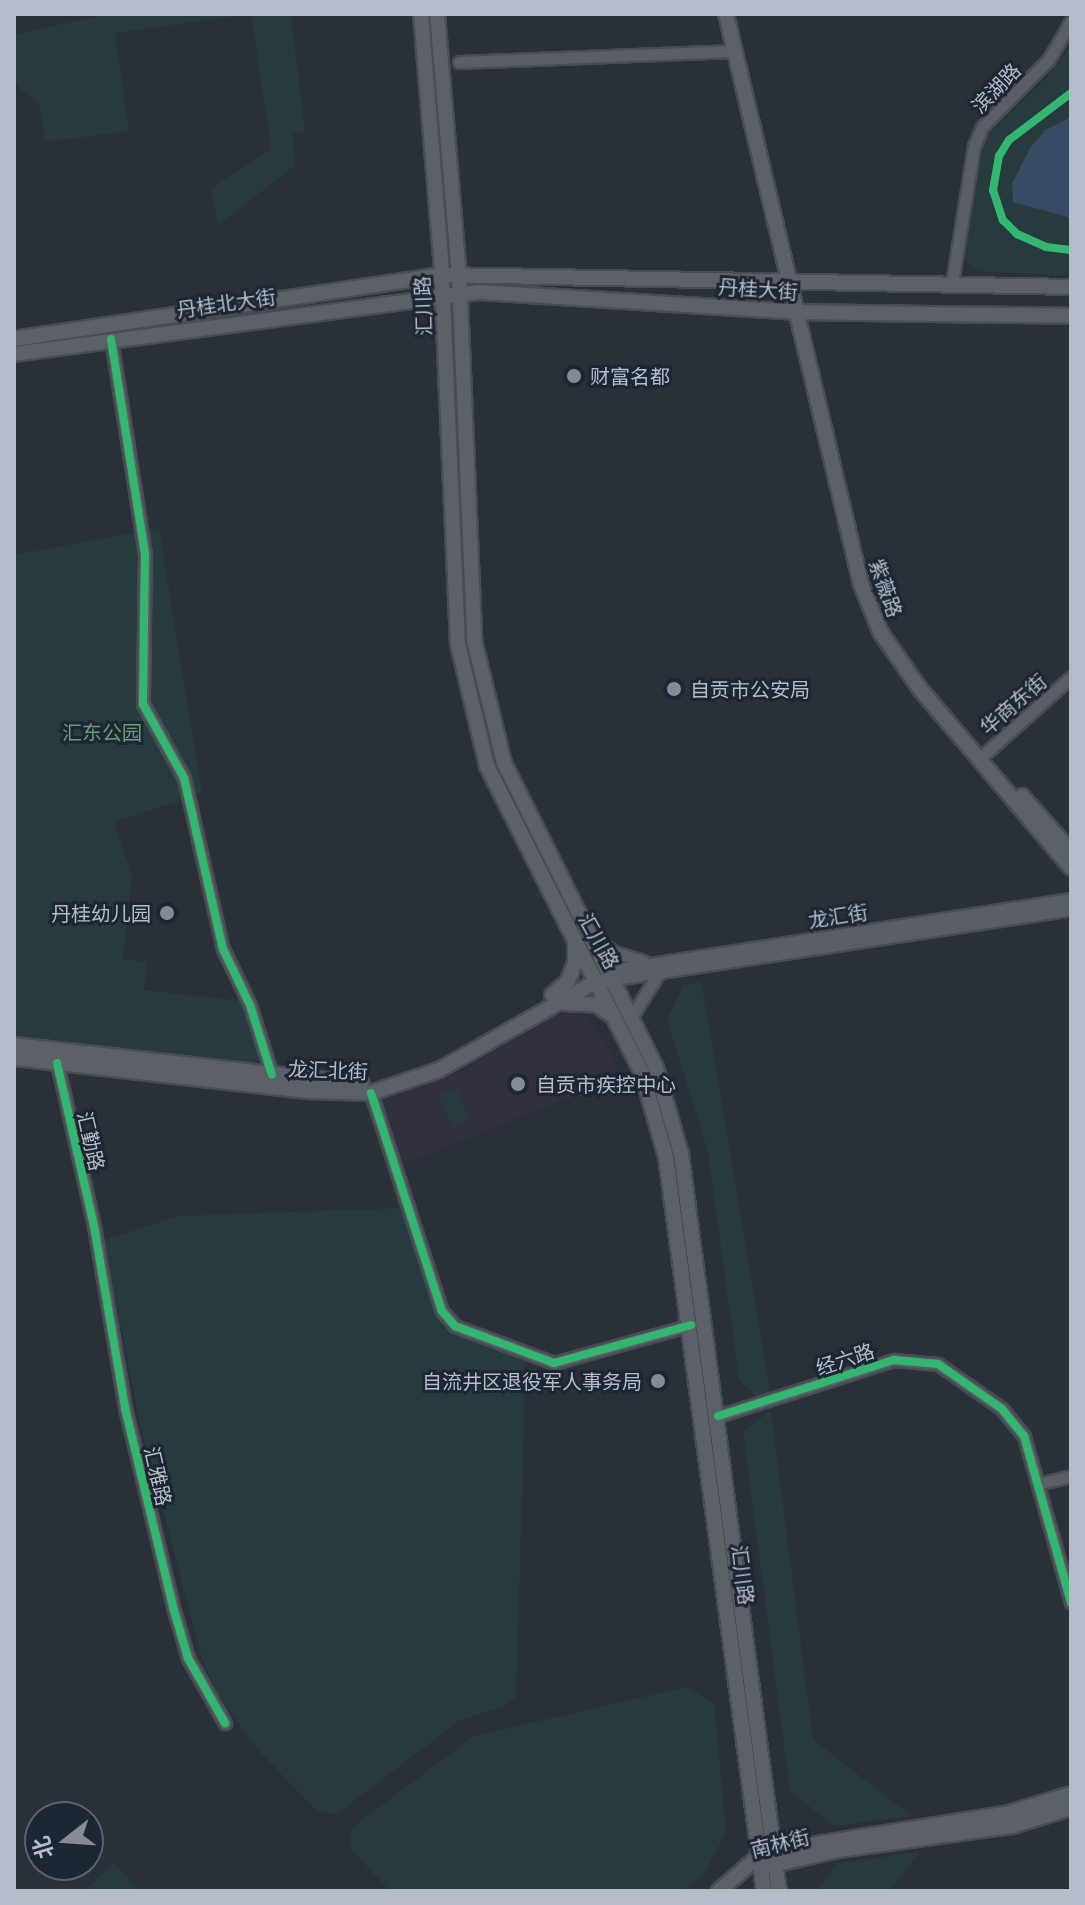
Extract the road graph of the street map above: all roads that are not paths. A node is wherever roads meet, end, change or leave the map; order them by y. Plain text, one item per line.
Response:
1 (421, 14) edge
2 (437, 14) edge
3 (726, 14) edge
4 (1071, 21) edge
5 (735, 51) junction
6 (459, 62) dead end
7 (442, 275) junction
8 (459, 275) junction
9 (791, 280) junction
10 (952, 283) junction
11 (1066, 287) edge
12 (460, 293) junction
13 (443, 294) junction
14 (799, 312) junction
15 (1071, 316) edge
16 (14, 339) edge
17 (111, 339) junction
18 (14, 354) edge
19 (1071, 677) edge
20 (982, 756) junction
21 (1071, 852) edge
22 (1071, 868) edge
23 (1071, 899) edge
24 (1071, 909) edge
25 (574, 936) junction
26 (594, 938) junction
27 (658, 968) junction
28 (613, 974) junction
29 (597, 977) junction
30 (554, 1000) junction
31 (632, 1016) junction
32 (616, 1018) junction
33 (14, 1045) edge
34 (14, 1058) edge
35 (57, 1063) junction
36 (272, 1075) junction
37 (371, 1093) junction
38 (94, 1226) joint
39 (691, 1325) junction
40 (718, 1416) junction
41 (1071, 1476) edge
42 (1041, 1483) junction
43 (1071, 1602) edge
44 (225, 1723) dead end
45 (1071, 1794) edge
46 (1071, 1808) edge
47 (767, 1860) junction
48 (719, 1891) edge
49 (764, 1891) edge
50 (779, 1891) edge

1 - 7 main road, 汇川路
2 - 8 main road, 汇川路
3 - 5 main road, 紫薇路
4 - 10 street, 滨湖路
5 - 6 street
5 - 9 main road, 紫薇路
7 - 8 main road, 丹桂北大街
7 - 13 main road, 汇川路
7 - 16 main road, 丹桂北大街
8 - 9 main road, 丹桂北大街
8 - 12 main road, 汇川路
9 - 10 main road, 丹桂北大街
9 - 14 main road, 紫薇路
10 - 11 main road, 丹桂北大街
12 - 13 main road, 丹桂大街
12 - 14 main road, 丹桂大街
12 - 26 main road, 汇川路
13 - 17 main road, 丹桂北大街
13 - 25 main road, 汇川路
14 - 15 main road, 丹桂大街
14 - 20 main road, 紫薇路
17 - 18 main road, 丹桂北大街
17 - 36 street
19 - 20 street, 华商东街
20 - 21 main road, 紫薇路
20 - 22 main road, 紫薇路
23 - 27 street, 龙汇街
24 - 27 street, 龙汇街
25 - 29 main road, 汇川路
25 - 30 main road
26 - 27 street
26 - 28 main road, 汇川路
27 - 28 street, 龙汇街
27 - 31 street
28 - 29 main road, 龙汇北街
28 - 31 main road, 汇川路
29 - 30 main road, 龙汇北街
29 - 32 main road, 汇川路
30 - 32 main road
30 - 36 main road, 龙汇北街
30 - 37 main road, 龙汇北街
31 - 40 main road, 汇川路
32 - 39 main road, 汇川路
33 - 36 main road, 龙汇北街
34 - 35 main road, 龙汇北街
35 - 37 main road, 龙汇北街
35 - 38 street, 汇勤路
37 - 39 street
38 - 44 street, 汇雅路
39 - 47 main road, 汇川路
40 - 42 street, 经六路
40 - 47 main road, 汇川路
41 - 42 street
42 - 43 street, 经六路
45 - 47 main road, 南林街
46 - 47 main road, 南林街
47 - 48 main road, 南林街
47 - 49 main road, 汇川路
47 - 50 main road, 汇川路

